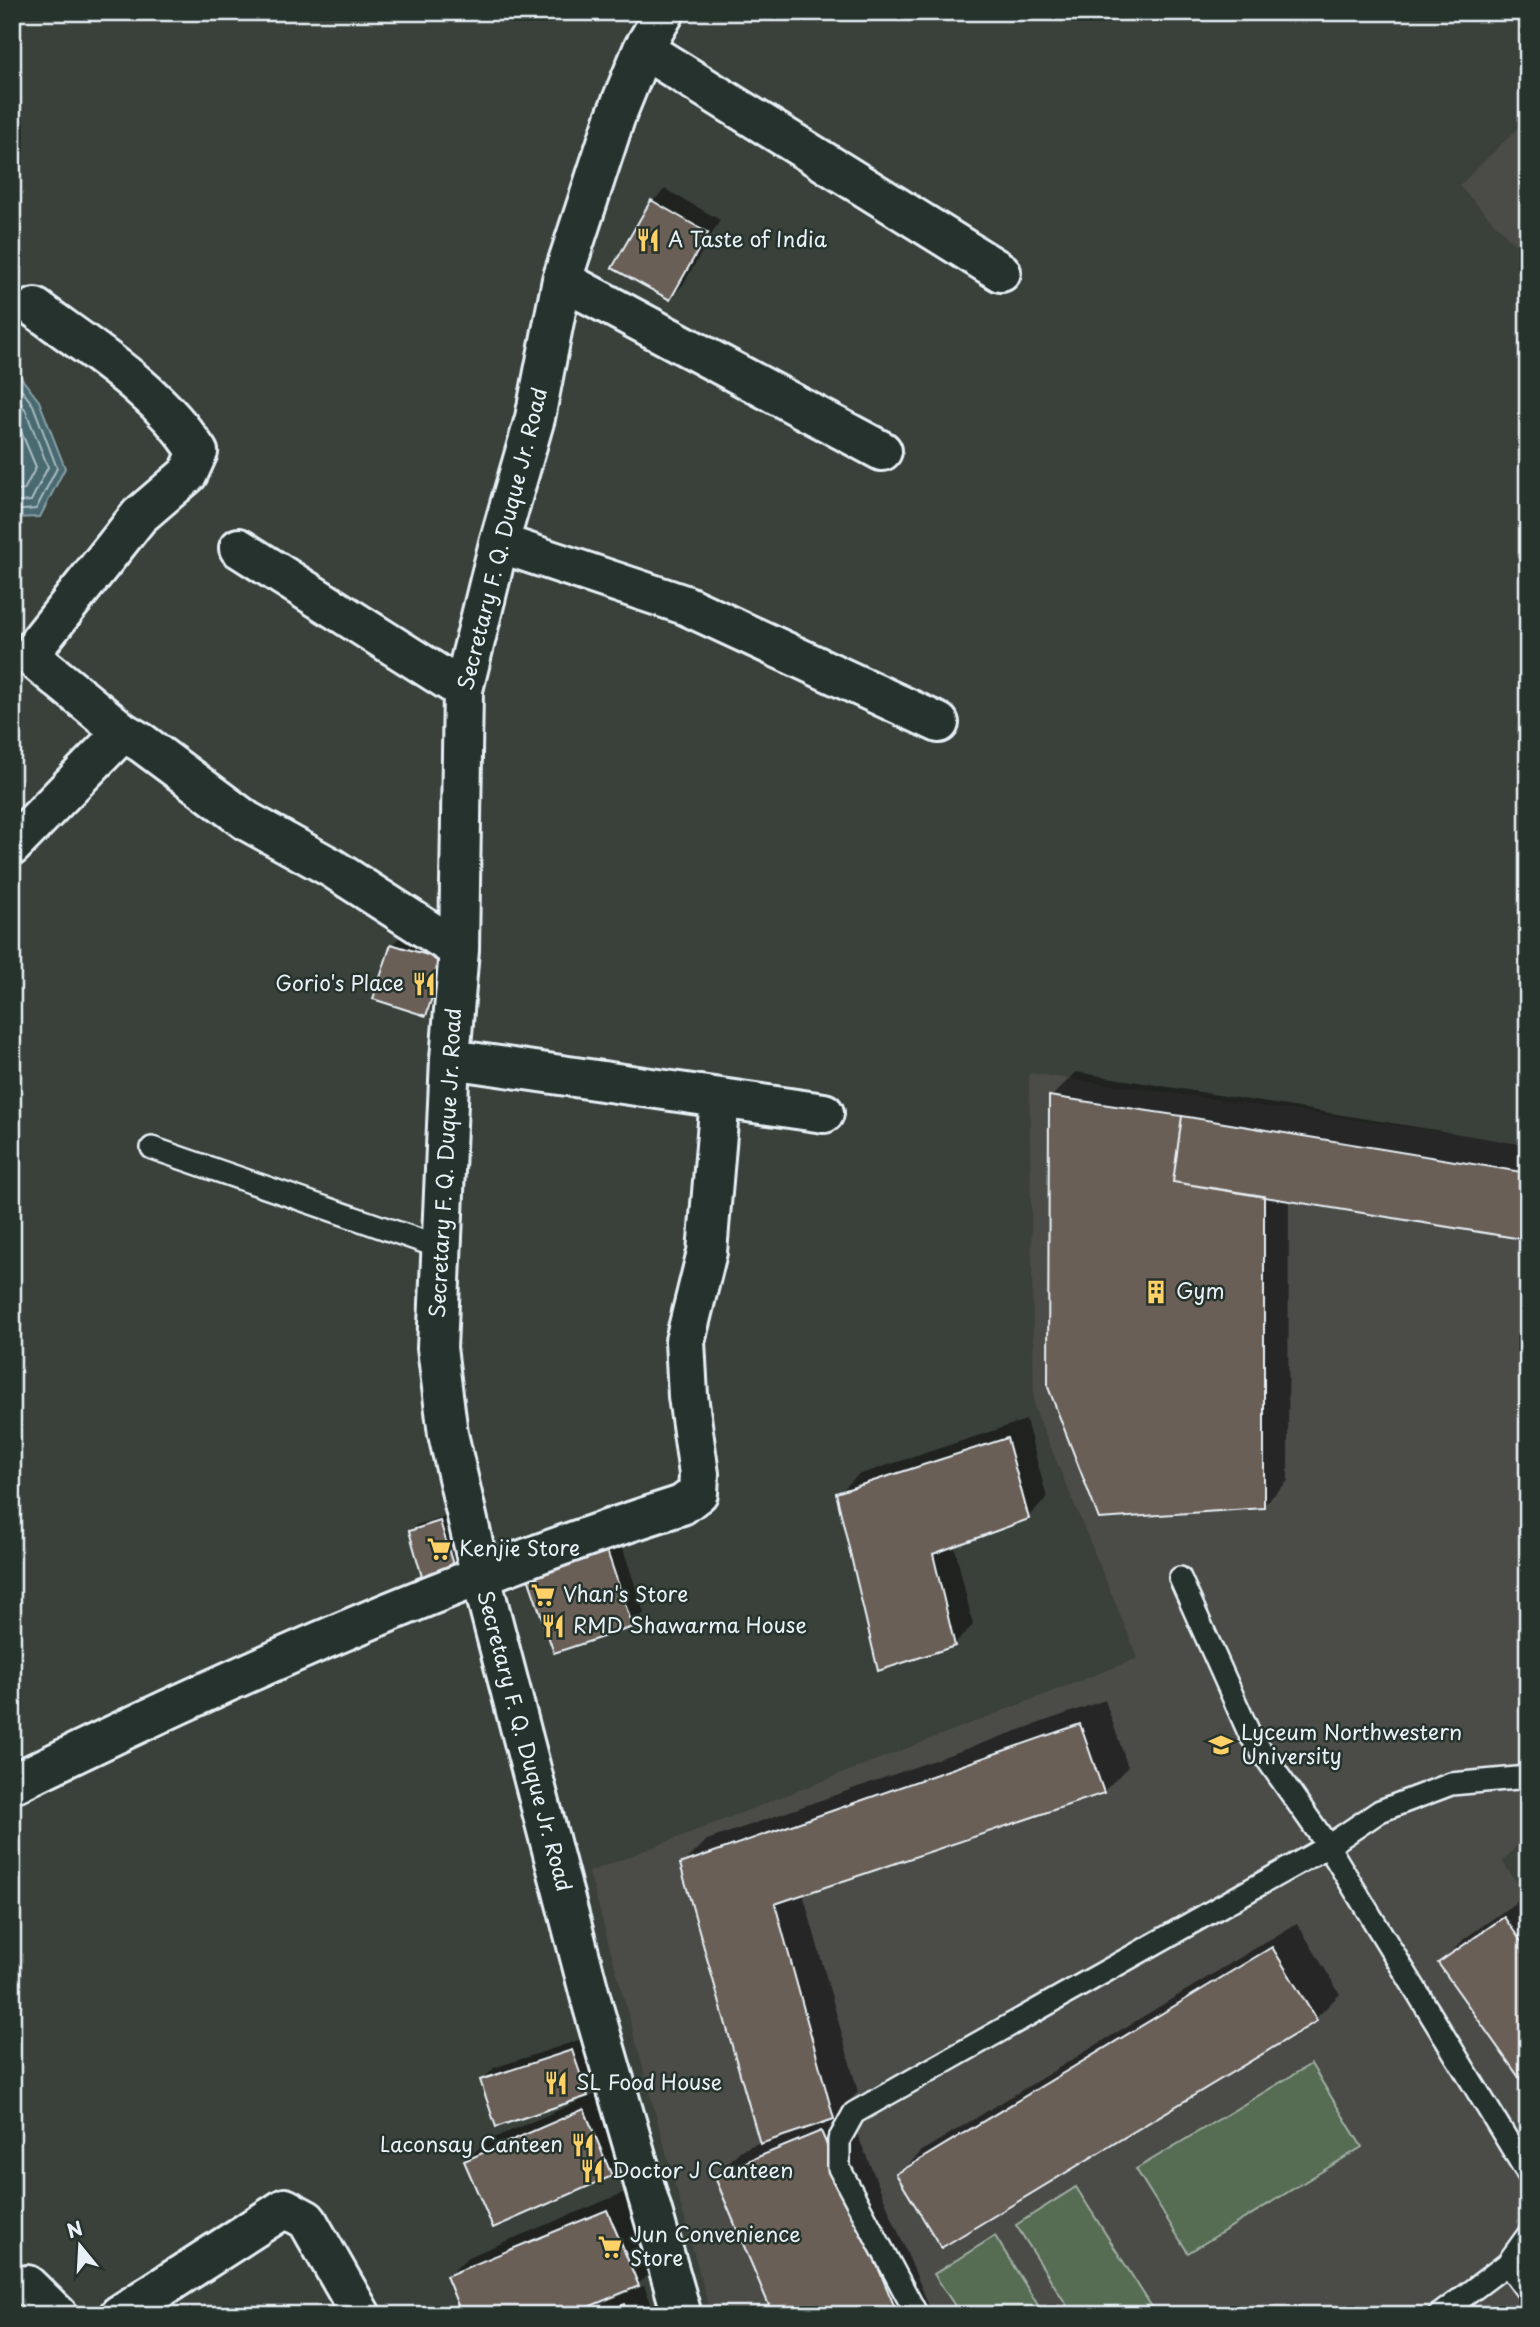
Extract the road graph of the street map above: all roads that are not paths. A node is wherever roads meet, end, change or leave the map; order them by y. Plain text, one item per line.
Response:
1 (662, 14) edge
2 (643, 49) junction
3 (1001, 272) dead end
4 (562, 280) junction
5 (35, 308) dead end
6 (882, 451) dead end
7 (499, 542) junction
8 (239, 548) dead end
9 (24, 654) edge
10 (463, 691) junction
11 (939, 723) dead end
12 (122, 732) junction
13 (12, 846) edge
14 (459, 950) junction
15 (450, 1059) junction
16 (720, 1098) junction
17 (824, 1113) dead end
18 (152, 1148) dead end
19 (439, 1247) junction
20 (480, 1573) junction
21 (1180, 1578) dead end
22 (1528, 1777) edge
23 (12, 1784) edge
24 (1328, 1846) junction
25 (1528, 2174) edge
26 (1528, 2235) edge
27 (1507, 2264) junction
28 (27, 2285) dead end
29 (1528, 2292) edge
30 (58, 2315) edge
31 (119, 2315) edge
32 (361, 2315) edge
33 (682, 2315) edge
34 (917, 2315) edge
35 (1439, 2315) edge

1 - 2 street, Secretary F. Q. Duque Jr. Road
2 - 3 street
2 - 4 street, Secretary F. Q. Duque Jr. Road
4 - 6 street
4 - 7 street, Secretary F. Q. Duque Jr. Road
5 - 9 street
7 - 10 street, Secretary F. Q. Duque Jr. Road
7 - 11 street
8 - 10 street
9 - 12 street
10 - 14 street, Secretary F. Q. Duque Jr. Road
12 - 13 street
12 - 14 street
14 - 15 street, Secretary F. Q. Duque Jr. Road
15 - 16 street
15 - 19 street, Secretary F. Q. Duque Jr. Road
16 - 17 street
16 - 20 street
18 - 19 lane
19 - 20 street, Secretary F. Q. Duque Jr. Road
20 - 23 street
20 - 33 street, Secretary F. Q. Duque Jr. Road
21 - 24 lane
22 - 24 lane
24 - 25 lane
24 - 34 lane
26 - 27 lane
27 - 29 lane
27 - 35 lane
28 - 30 street
31 - 32 street

